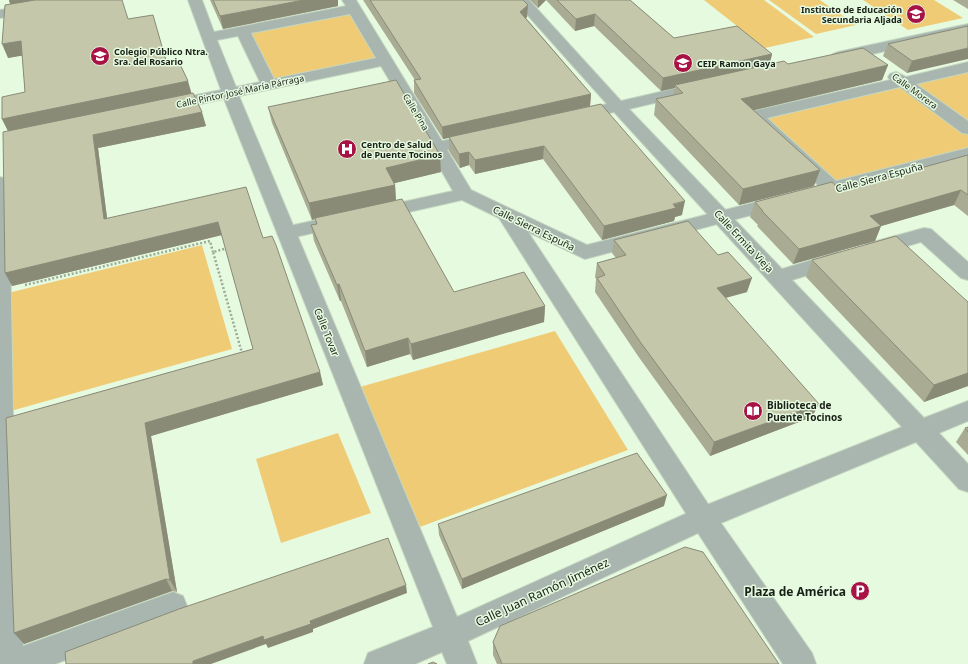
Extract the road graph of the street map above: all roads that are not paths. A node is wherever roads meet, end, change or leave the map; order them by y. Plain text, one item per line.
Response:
1 (87, 0) edge
2 (195, 0) edge
3 (521, 0) edge
4 (352, 5) edge
5 (0, 14) edge
6 (968, 28) edge
7 (243, 31) junction
8 (209, 37) junction
9 (861, 52) junction
10 (823, 60) edge
11 (385, 61) junction
12 (968, 67) edge
13 (903, 82) junction
14 (716, 84) edge
15 (269, 85) junction
16 (230, 93) junction
17 (618, 107) junction
18 (154, 109) edge
19 (565, 118) edge
20 (968, 130) edge
21 (497, 134) edge
22 (437, 147) junction
23 (968, 153) edge
24 (0, 183) edge
25 (833, 189) junction
26 (464, 194) junction
27 (506, 214) junction
28 (723, 218) junction
29 (287, 233) junction
30 (968, 273) edge
31 (778, 277) junction
32 (968, 411) edge
33 (920, 430) junction
34 (968, 481) edge
35 (703, 518) junction
36 (173, 606) dead end
37 (449, 635) junction
38 (9, 664) edge
39 (15, 664) edge
40 (379, 664) edge
41 (462, 664) edge
42 (801, 664) edge

1 - 5 street
2 - 8 street, Calle Tovar
3 - 17 street, Calle Ermita Vieja
4 - 7 street
4 - 11 street, Calle Pina
6 - 9 street
7 - 8 street
7 - 15 street
8 - 16 street, Calle Tovar
9 - 10 street
9 - 13 street, Calle Morera
11 - 15 street, Calle Pintor José María Párraga
11 - 22 street, Calle Pina
12 - 13 street
13 - 20 street, Calle Morera
13 - 25 street
14 - 17 street
15 - 16 street, Calle Pintor José María Párraga
16 - 18 street, Calle Pintor José María Párraga
16 - 29 street, Calle Tovar
17 - 19 street
17 - 28 street, Calle Ermita Vieja
21 - 22 street
22 - 26 street, Calle Pina
23 - 25 street, Calle Sierra Espuña
24 - 38 street
25 - 28 street, Calle Sierra Espuña
26 - 27 street, Calle Sierra Espuña
26 - 29 street
27 - 28 street, Calle Sierra Espuña
27 - 35 street
28 - 31 street, Calle Ermita Vieja
29 - 37 street, Calle Tovar
30 - 31 street
31 - 33 street, Calle Ermita Vieja
32 - 33 street
33 - 34 street, Calle Ermita Vieja
33 - 35 street
35 - 37 street, Calle Juan Ramón Jiménez
35 - 42 street
36 - 39 street
37 - 40 street, Calle Juan Ramón Jiménez
37 - 41 street, Calle Tovar

